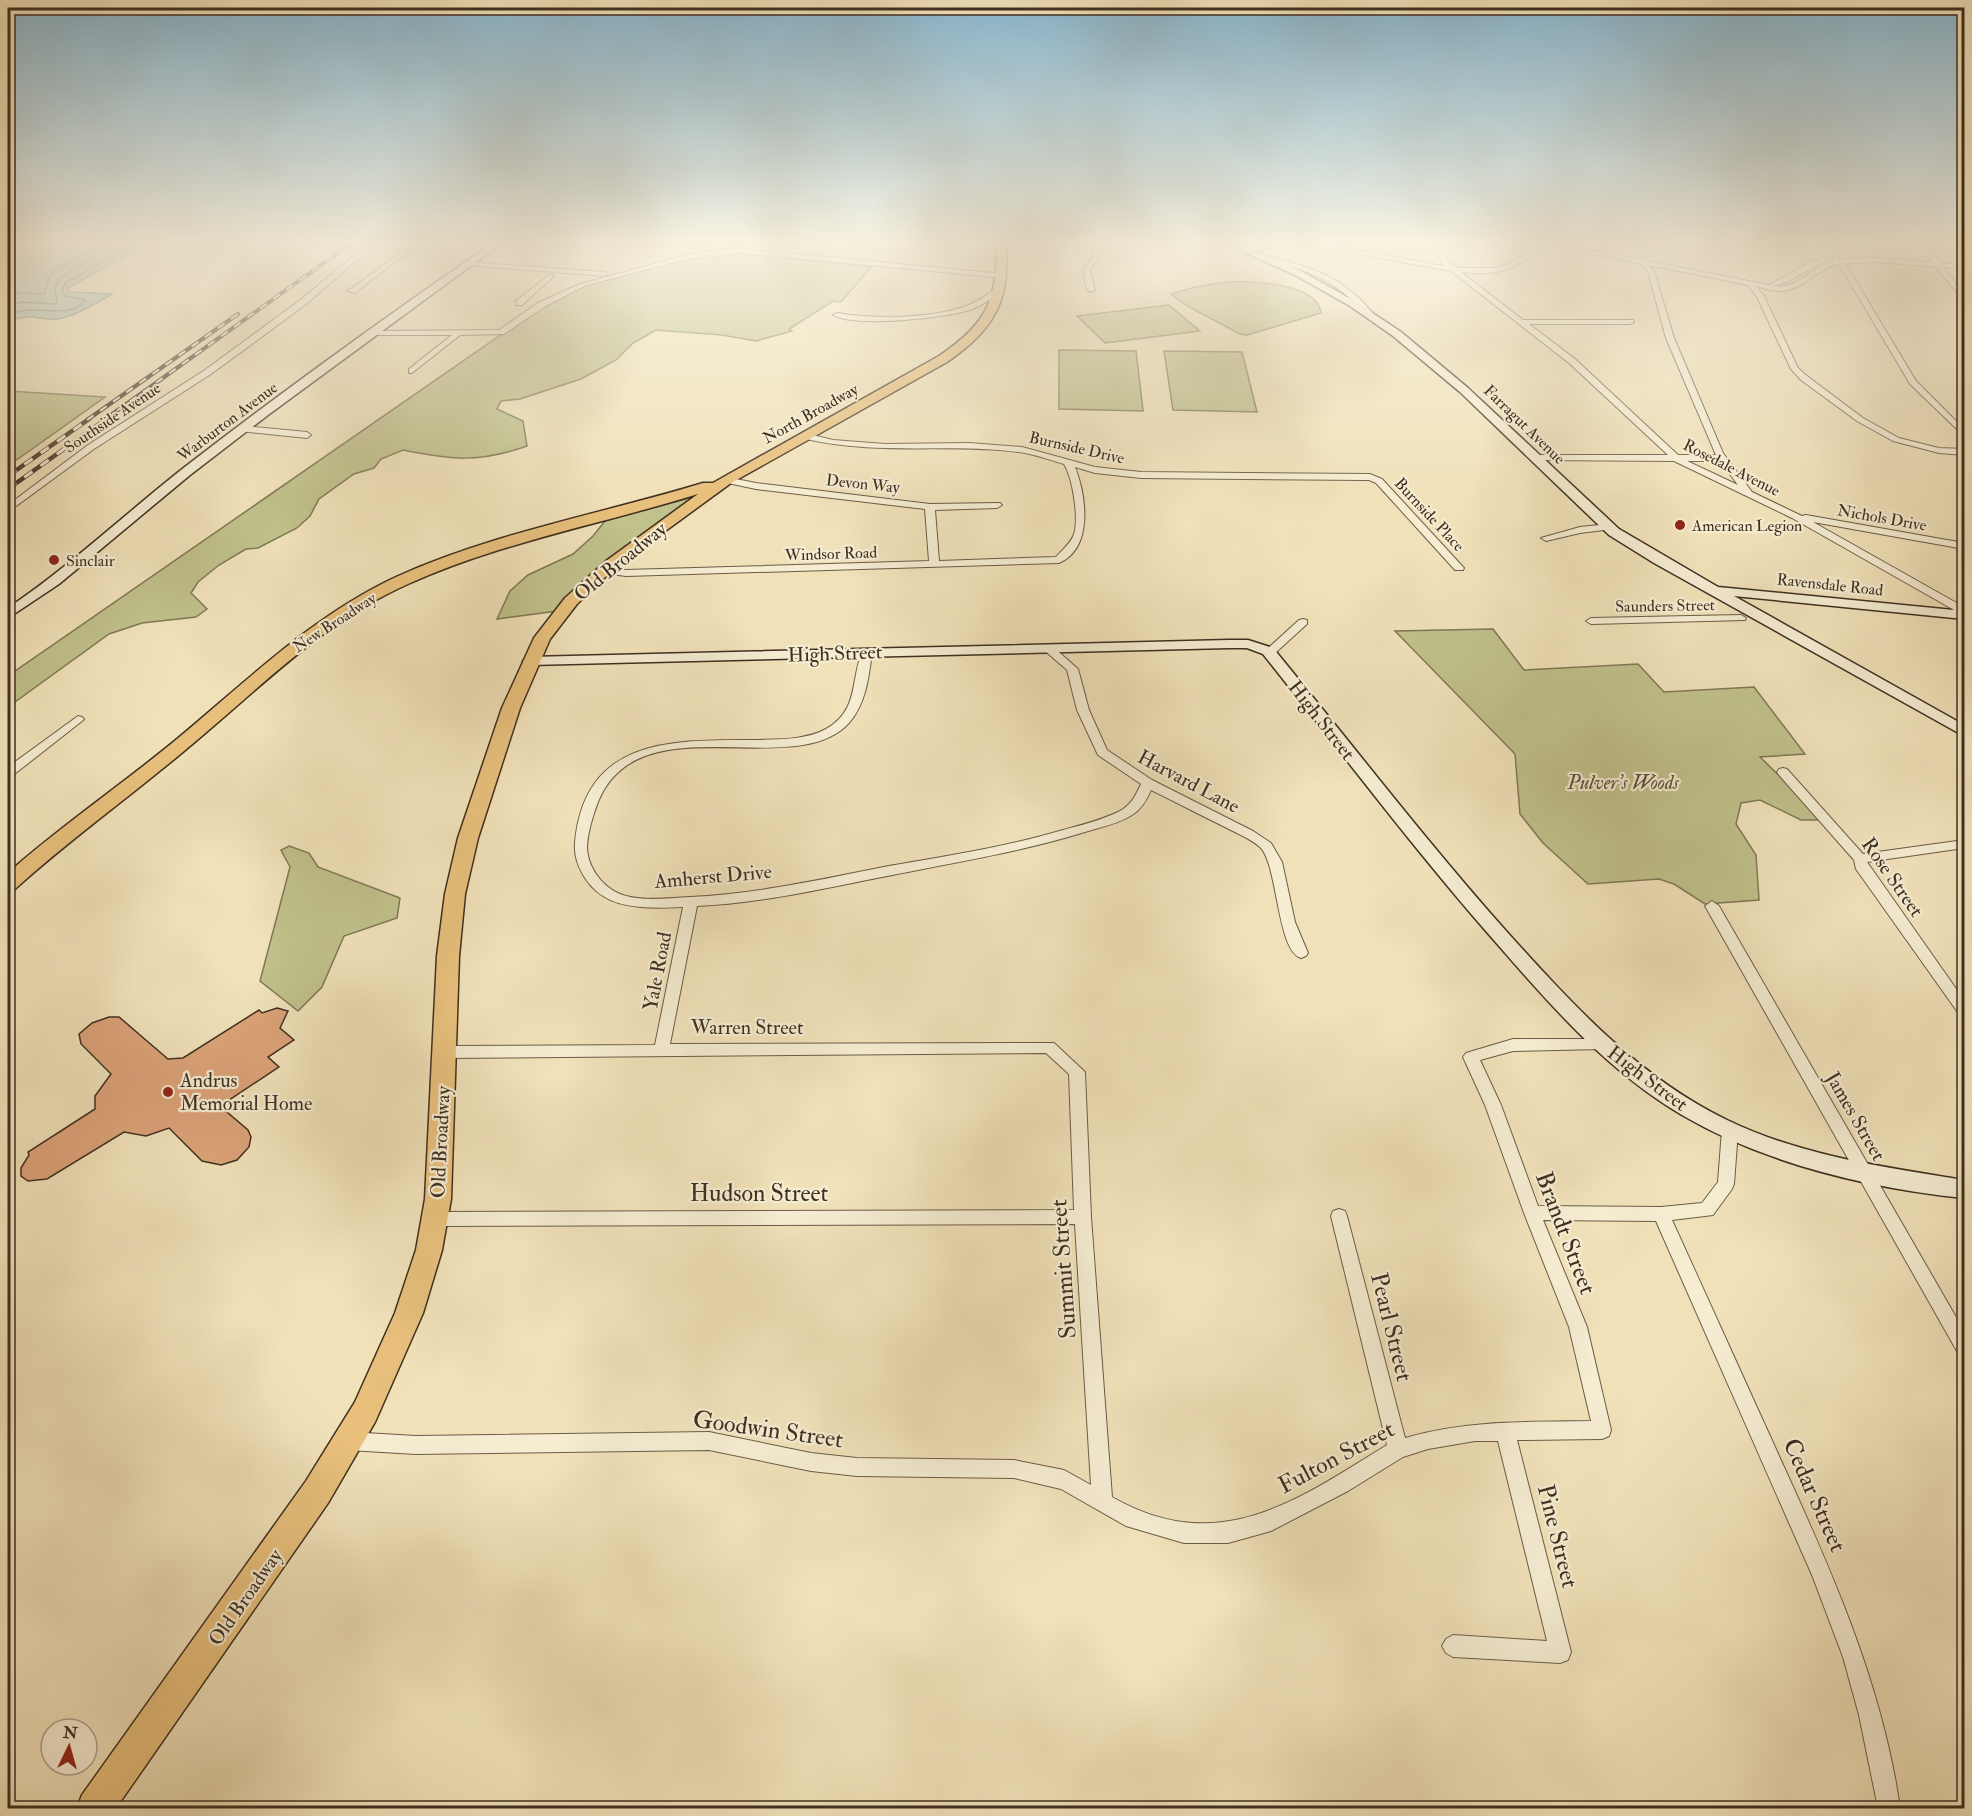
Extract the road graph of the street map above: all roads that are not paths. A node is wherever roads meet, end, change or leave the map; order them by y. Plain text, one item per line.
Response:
1 (272, 325) edge
2 (385, 325) edge
3 (512, 325) edge
4 (984, 325) edge
5 (1383, 325) edge
6 (1526, 325) edge
7 (1666, 325) edge
8 (1774, 325) edge
9 (1878, 325) edge
10 (374, 333) junction
11 (457, 334) junction
12 (412, 372) dead end
13 (242, 429) junction
14 (1965, 433) edge
15 (307, 435) dead end
16 (805, 436) junction
17 (1965, 452) edge
18 (1535, 458) junction
19 (1724, 458) junction
20 (1677, 459) junction
21 (1068, 463) junction
22 (726, 480) junction
23 (1379, 481) joint
24 (1749, 494) junction
25 (997, 505) dead end
26 (930, 507) junction
27 (8, 509) edge
28 (635, 509) junction
29 (1795, 516) junction
30 (669, 522) junction
31 (1612, 529) junction
32 (1546, 538) dead end
33 (1965, 546) edge
34 (934, 564) junction
35 (1459, 568) dead end
36 (603, 570) junction
37 (1692, 589) junction
38 (1712, 590) junction
39 (1769, 596) junction
40 (8, 614) edge
41 (1748, 616) junction
42 (1964, 616) edge
43 (1591, 621) dead end
44 (1303, 622) dead end
45 (1048, 648) junction
46 (867, 652) junction
47 (1269, 653) junction
48 (530, 661) junction
49 (78, 719) dead end
50 (1964, 740) edge
51 (1783, 772) dead end
52 (8, 773) edge
53 (1148, 783) junction
54 (1965, 844) edge
55 (1860, 859) junction
56 (8, 884) edge
57 (692, 902) junction
58 (1712, 906) dead end
59 (1301, 953) dead end
60 (1965, 1010) edge
61 (1603, 1043) junction
62 (1049, 1047) joint
63 (662, 1048) junction
64 (445, 1052) junction
65 (1730, 1130) junction
66 (1865, 1173) junction
67 (1965, 1189) edge
68 (1532, 1213) junction
69 (1662, 1214) junction
70 (1339, 1216) dead end
71 (1083, 1217) junction
72 (435, 1219) junction
73 (1965, 1347) edge
74 (1602, 1430) joint
75 (1505, 1432) junction
76 (348, 1441) junction
77 (1398, 1449) junction
78 (1102, 1500) junction
79 (1453, 1647) dead end
80 (95, 1809) edge
81 (1889, 1809) edge

1 - 27 street, Southside Avenue
2 - 10 street, Warburton Avenue
3 - 11 street
4 - 16 main road, North Broadway
5 - 18 street, Farragut Avenue
6 - 20 street, Rosedale Avenue
7 - 19 street
8 - 17 street
9 - 14 street
10 - 11 street
10 - 13 street, Warburton Avenue
11 - 12 street
13 - 15 street
13 - 40 street, Warburton Avenue
16 - 21 street, Burnside Drive
16 - 22 main road, North Broadway
18 - 20 street
18 - 31 street, Farragut Avenue
19 - 20 street
19 - 24 street
20 - 24 street, Rosedale Avenue
21 - 23 street, Burnside Drive
21 - 34 street, Windsor Road
22 - 26 street, Devon Way
22 - 28 main road, New Broadway
22 - 30 main road, Old Broadway
23 - 35 street, Burnside Place
24 - 29 street, Rosedale Avenue
25 - 26 street, Devon Way
26 - 34 street
28 - 30 main road
28 - 56 main road, New Broadway
29 - 33 street, Nichols Drive
29 - 42 street, Rosedale Avenue
30 - 36 main road, Old Broadway
31 - 32 street
31 - 37 street, Farragut Avenue
31 - 38 street, Farragut Avenue
34 - 36 street, Windsor Road
36 - 48 main road, Old Broadway
37 - 38 street, Ravensdale Road
37 - 41 street, Farragut Avenue
38 - 39 street, Ravensdale Road
38 - 41 street, Farragut Avenue
39 - 41 street
39 - 42 street, Ravensdale Road
41 - 43 street, Saunders Street
41 - 50 street, Farragut Avenue
44 - 47 street
45 - 46 street, High Street
45 - 47 street, High Street
45 - 53 street, Harvard Lane
46 - 48 street, High Street
46 - 57 street, Amherst Drive
47 - 61 street, High Street
48 - 64 main road, Old Broadway
49 - 52 street
51 - 55 street, Rose Street
53 - 57 street, Amherst Drive
53 - 59 street, Harvard Lane
54 - 55 street
55 - 60 street, Rose Street
57 - 63 street, Yale Road
58 - 66 street, James Street
61 - 65 street, High Street
61 - 68 street, Brandt Street
62 - 63 street, Warren Street
62 - 71 street, Summit Street
63 - 64 street, Warren Street
64 - 72 main road, Old Broadway
65 - 66 street, High Street
65 - 69 street
66 - 67 street, High Street
66 - 73 street, James Street
68 - 69 street
68 - 74 street, Brandt Street
69 - 81 street, Cedar Street
70 - 77 street, Pearl Street
71 - 72 street, Hudson Street
71 - 78 street, Summit Street
72 - 76 main road, Old Broadway
74 - 75 street, Fulton Street
75 - 77 street, Fulton Street
75 - 79 street, Pine Street
76 - 78 street, Goodwin Street
76 - 80 main road, Old Broadway
77 - 78 street, Fulton Street

